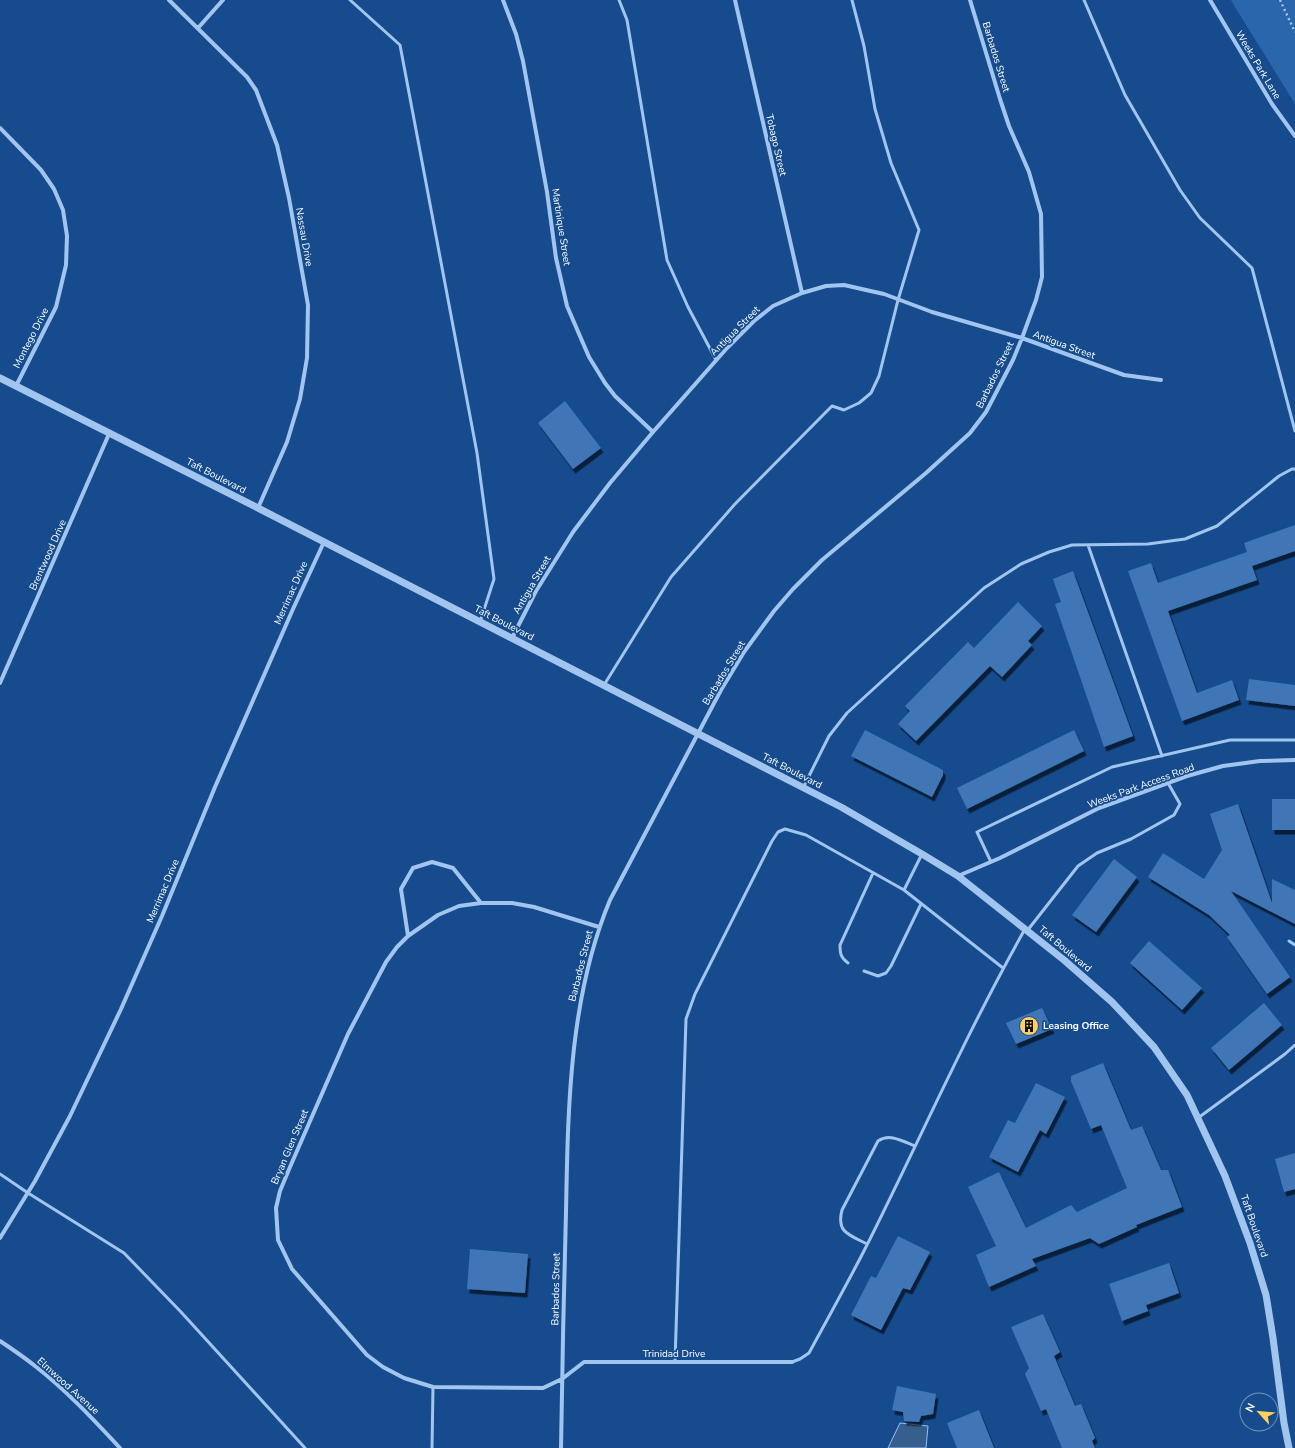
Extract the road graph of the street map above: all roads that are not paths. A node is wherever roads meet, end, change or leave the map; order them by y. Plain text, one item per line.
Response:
1 (169, 0) edge
2 (223, 0) edge
3 (350, 0) edge
4 (503, 0) edge
5 (619, 0) edge
6 (735, 0) edge
7 (852, 0) edge
8 (970, 0) edge
9 (1084, 0) edge
10 (1210, 0) edge
11 (198, 28) junction
12 (0, 128) edge
13 (1295, 136) edge
14 (802, 294) junction
15 (898, 300) junction
16 (1022, 338) junction
17 (716, 360) junction
18 (0, 378) edge
19 (1161, 380) dead end
20 (16, 386) junction
21 (1295, 431) edge
22 (653, 432) junction
23 (109, 434) junction
24 (1295, 469) edge
25 (258, 508) junction
26 (324, 542) junction
27 (1088, 545) junction
28 (480, 622) junction
29 (512, 638) junction
30 (0, 683) edge
31 (604, 685) junction
32 (698, 734) junction
33 (1295, 740) edge
34 (1162, 756) junction
35 (1295, 760) edge
36 (1168, 783) junction
37 (803, 788) junction
38 (922, 854) junction
39 (991, 862) junction
40 (873, 873) junction
41 (958, 876) junction
42 (904, 890) junction
43 (481, 903) junction
44 (921, 904) junction
45 (599, 927) junction
46 (1026, 930) junction
47 (408, 936) junction
48 (1289, 941) dead end
49 (1295, 945) edge
50 (848, 963) dead end
51 (1003, 968) junction
52 (864, 971) dead end
53 (1295, 1045) edge
54 (1198, 1118) junction
55 (914, 1146) junction
56 (0, 1174) edge
57 (28, 1193) junction
58 (0, 1238) edge
59 (867, 1244) junction
60 (0, 1341) edge
61 (675, 1362) junction
62 (792, 1362) joint
63 (562, 1379) junction
64 (433, 1387) junction
65 (120, 1448) edge
66 (305, 1448) edge
67 (432, 1448) edge
68 (561, 1448) edge
69 (1289, 1448) edge

1 - 11 street, Nassau Drive
2 - 11 street
3 - 28 lane
4 - 22 street, Martinique Street
5 - 17 lane
6 - 14 street, Tobago Street
7 - 15 lane
8 - 16 street, Barbados Street
9 - 21 lane
10 - 13 street, Weeks Park Lane
11 - 25 street, Nassau Drive
12 - 20 street, Montego Drive
14 - 15 street, Antigua Street
14 - 17 street, Antigua Street
15 - 16 street, Antigua Street
15 - 31 lane
16 - 19 street, Antigua Street
16 - 32 street, Barbados Street
17 - 22 street, Antigua Street
18 - 20 street, Taft Boulevard
20 - 23 street, Taft Boulevard
22 - 29 street, Antigua Street
23 - 25 street, Taft Boulevard
23 - 30 street, Brentwood Drive
24 - 27 lane
25 - 26 street, Taft Boulevard
26 - 28 street, Taft Boulevard
26 - 57 street, Merrimac Drive
27 - 34 lane
27 - 37 lane
28 - 29 street, Taft Boulevard
29 - 31 street, Taft Boulevard
31 - 32 street, Taft Boulevard
32 - 37 street, Taft Boulevard
32 - 45 street, Barbados Street
33 - 34 lane
34 - 39 lane
35 - 36 street, Weeks Park Access Road
36 - 39 street, Weeks Park Access Road
36 - 46 lane
37 - 38 street, Taft Boulevard
38 - 41 street, Taft Boulevard
38 - 42 lane
39 - 41 street, Weeks Park Access Road
40 - 42 lane
40 - 50 lane
40 - 61 lane
41 - 46 street, Taft Boulevard
42 - 44 lane
43 - 45 street, Bryan Glen Street
43 - 47 street, Bryan Glen Street
43 - 47 street
44 - 51 lane
44 - 52 lane
45 - 63 street, Barbados Street
46 - 51 lane
46 - 54 street, Taft Boulevard
47 - 64 street, Bryan Glen Street
48 - 49 lane
51 - 55 lane
53 - 54 lane
54 - 69 street, Taft Boulevard
55 - 59 lane
55 - 59 lane
56 - 57 lane
57 - 58 street, Merrimac Drive
57 - 66 lane
59 - 62 lane
60 - 65 street, Elmwood Avenue
61 - 62 street, Trinidad Drive
61 - 63 street, Trinidad Drive
63 - 64 street, Bryan Glen Street
63 - 68 street, Barbados Street
64 - 67 lane

